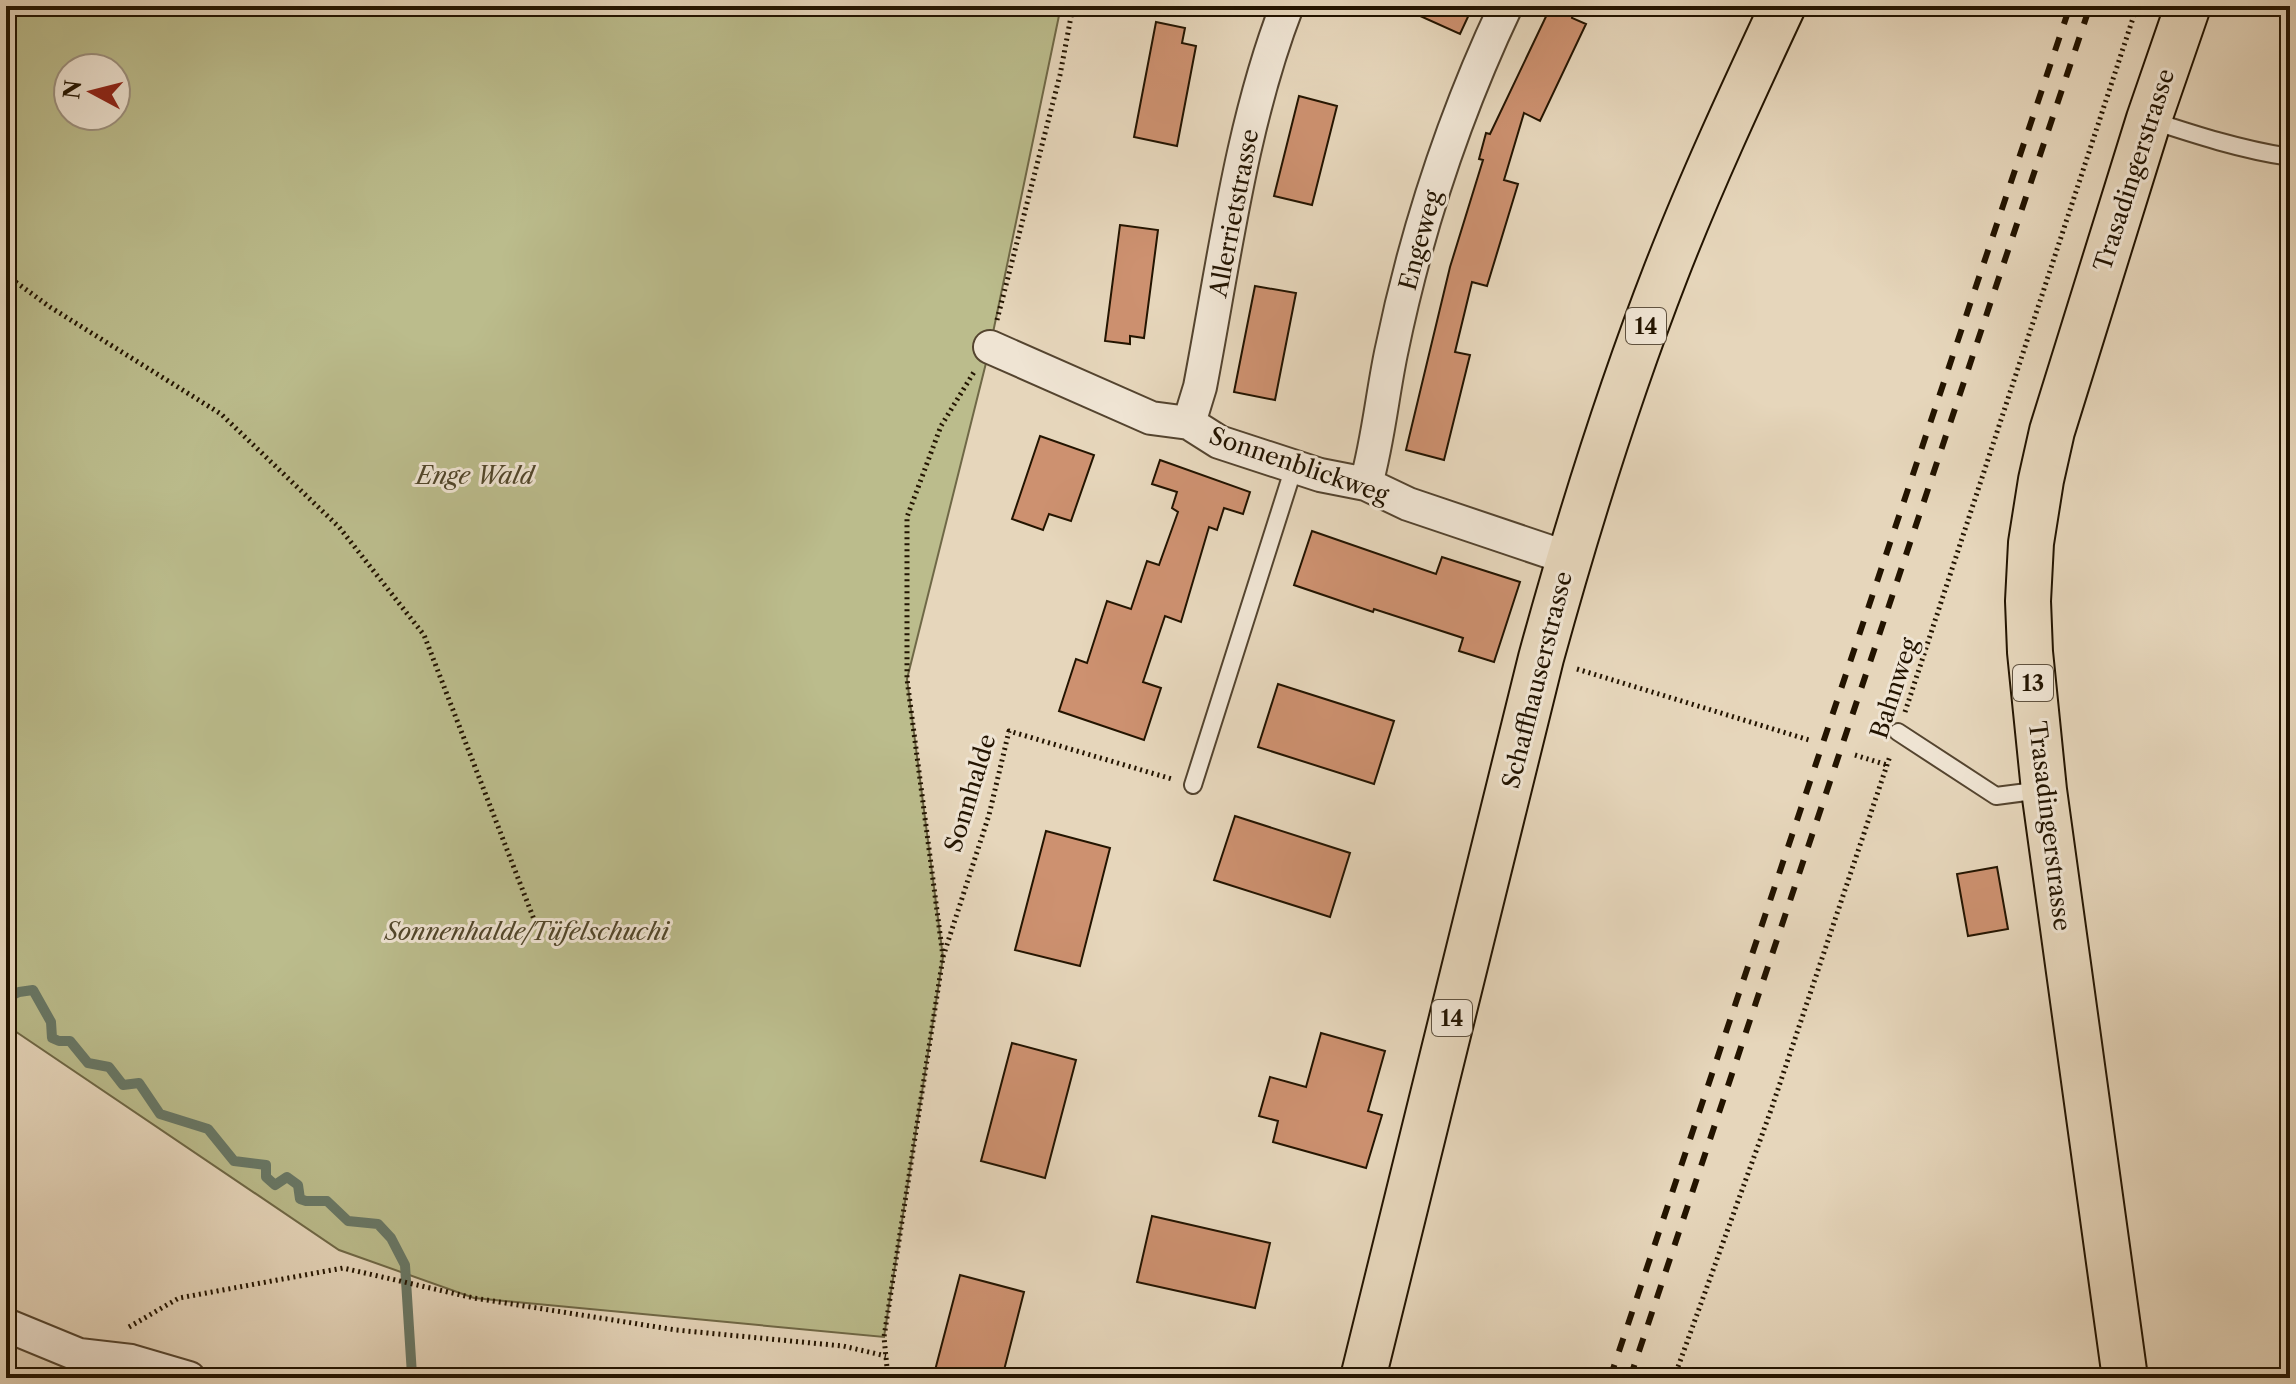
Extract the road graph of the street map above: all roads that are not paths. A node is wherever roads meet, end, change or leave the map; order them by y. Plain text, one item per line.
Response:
1 (1287, 6) edge
2 (1506, 6) edge
3 (1783, 6) edge
4 (2188, 6) edge
5 (2149, 119) junction
6 (2290, 157) edge
7 (990, 347) road end
8 (1189, 423) junction
9 (1294, 467) junction
10 (1366, 484) junction
11 (1568, 558) junction
12 (1898, 732) road end
13 (1193, 785) road end
14 (2044, 790) junction
15 (6, 1325) edge
16 (76, 1366) edge
17 (189, 1378) edge
18 (1363, 1378) edge
19 (2125, 1378) edge

1 - 8 street, Allerrietstrasse
2 - 10 street, Engeweg
3 - 11 main road, Schaffhauserstrasse / 14
4 - 5 main road, Trasadingerstrasse / 13
5 - 6 lane
5 - 14 main road, Trasadingerstrasse / 13
7 - 8 street, Sonnenblickweg
8 - 9 street, Sonnenblickweg
9 - 10 street, Sonnenblickweg
9 - 13 lane
10 - 11 street, Sonnenblickweg
11 - 18 main road, Schaffhauserstrasse / 14
12 - 14 lane
14 - 19 main road, Trasadingerstrasse / 13
15 - 16 street
16 - 17 street

